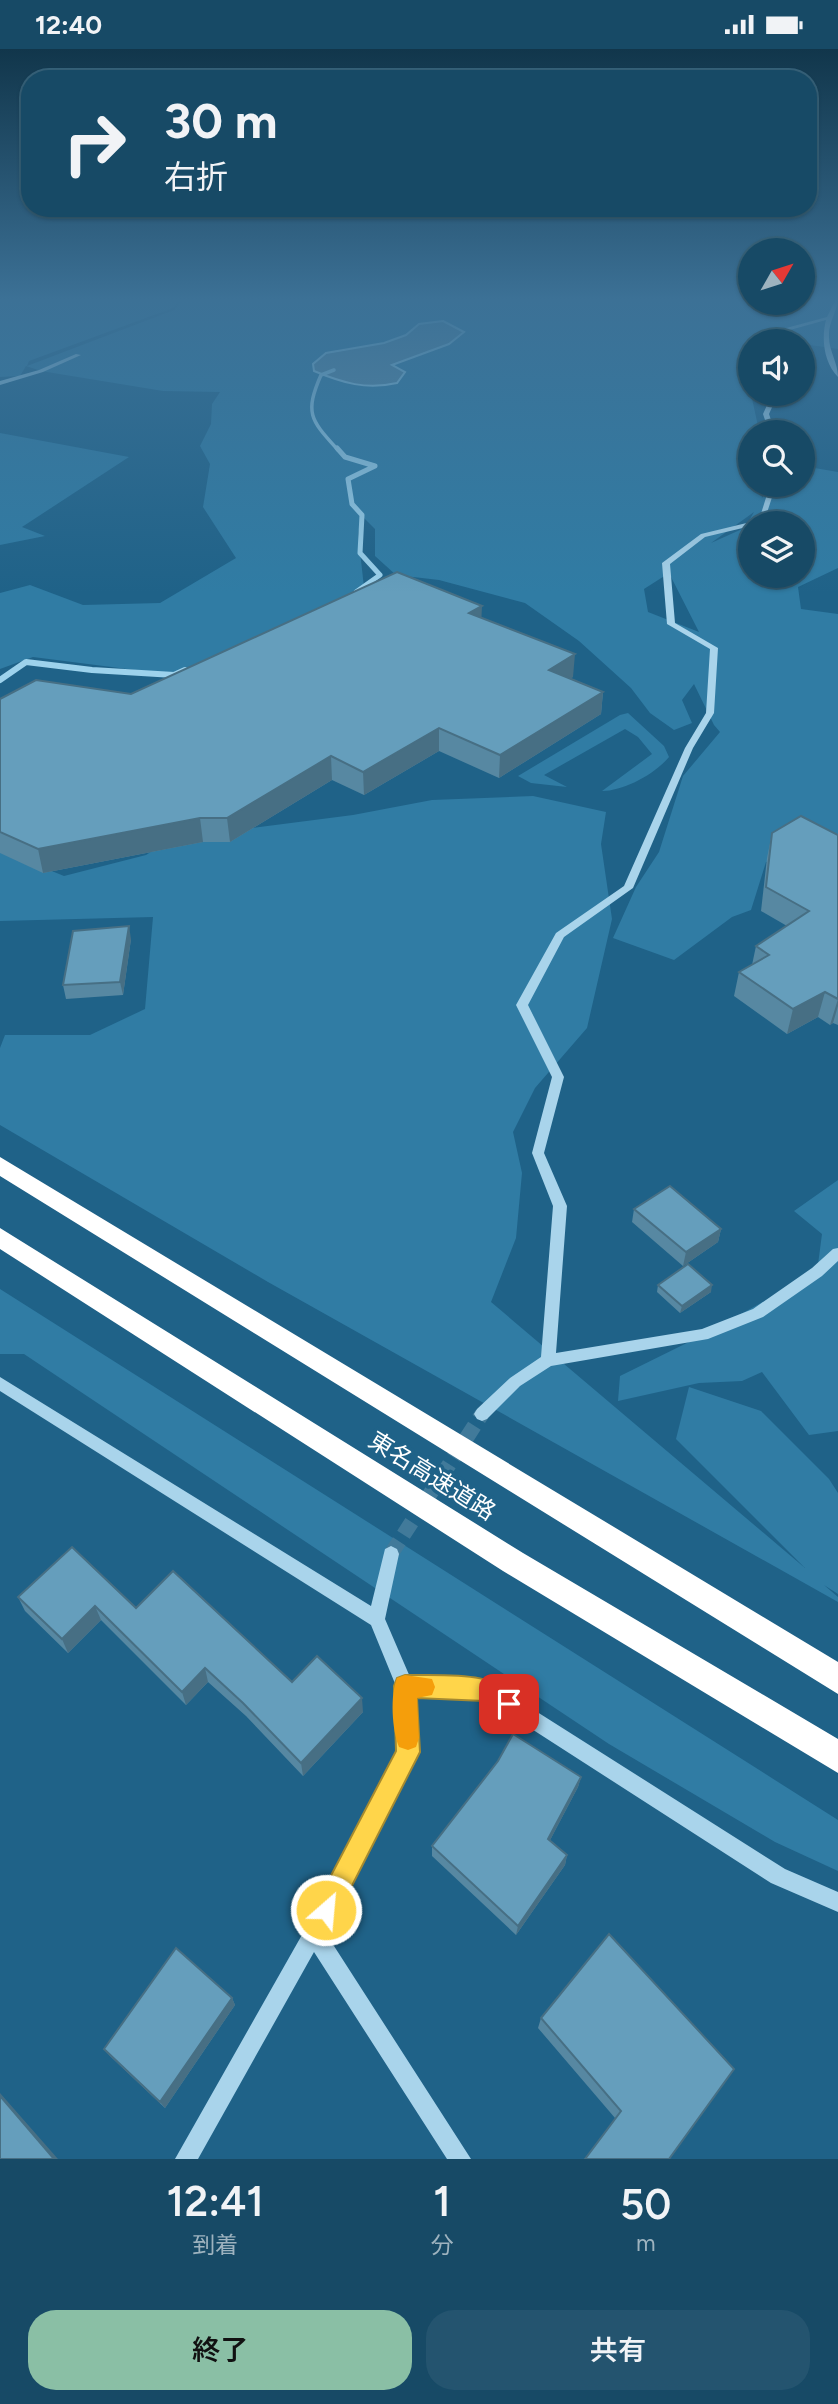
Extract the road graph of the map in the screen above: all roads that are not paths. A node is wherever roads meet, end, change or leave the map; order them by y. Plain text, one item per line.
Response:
1 (738, 527) edge
2 (0, 1165) edge
3 (0, 1237) edge
4 (838, 1253) edge
5 (548, 1360) junction
6 (0, 1383) edge
7 (482, 1414) tunnel mouth
8 (391, 1554) tunnel mouth
9 (377, 1619) junction
10 (838, 1679) edge
11 (405, 1686) junction
12 (838, 1757) edge
13 (838, 1902) edge
14 (314, 1933) junction
15 (186, 2159) edge
16 (460, 2159) edge

1 - 5 street
2 - 10 highway, 東名高速道路
3 - 12 highway, 東名高速道路
4 - 5 street
5 - 7 street
6 - 9 street
8 - 9 street
9 - 11 street
11 - 13 street
11 - 14 street
14 - 15 street
14 - 16 street

